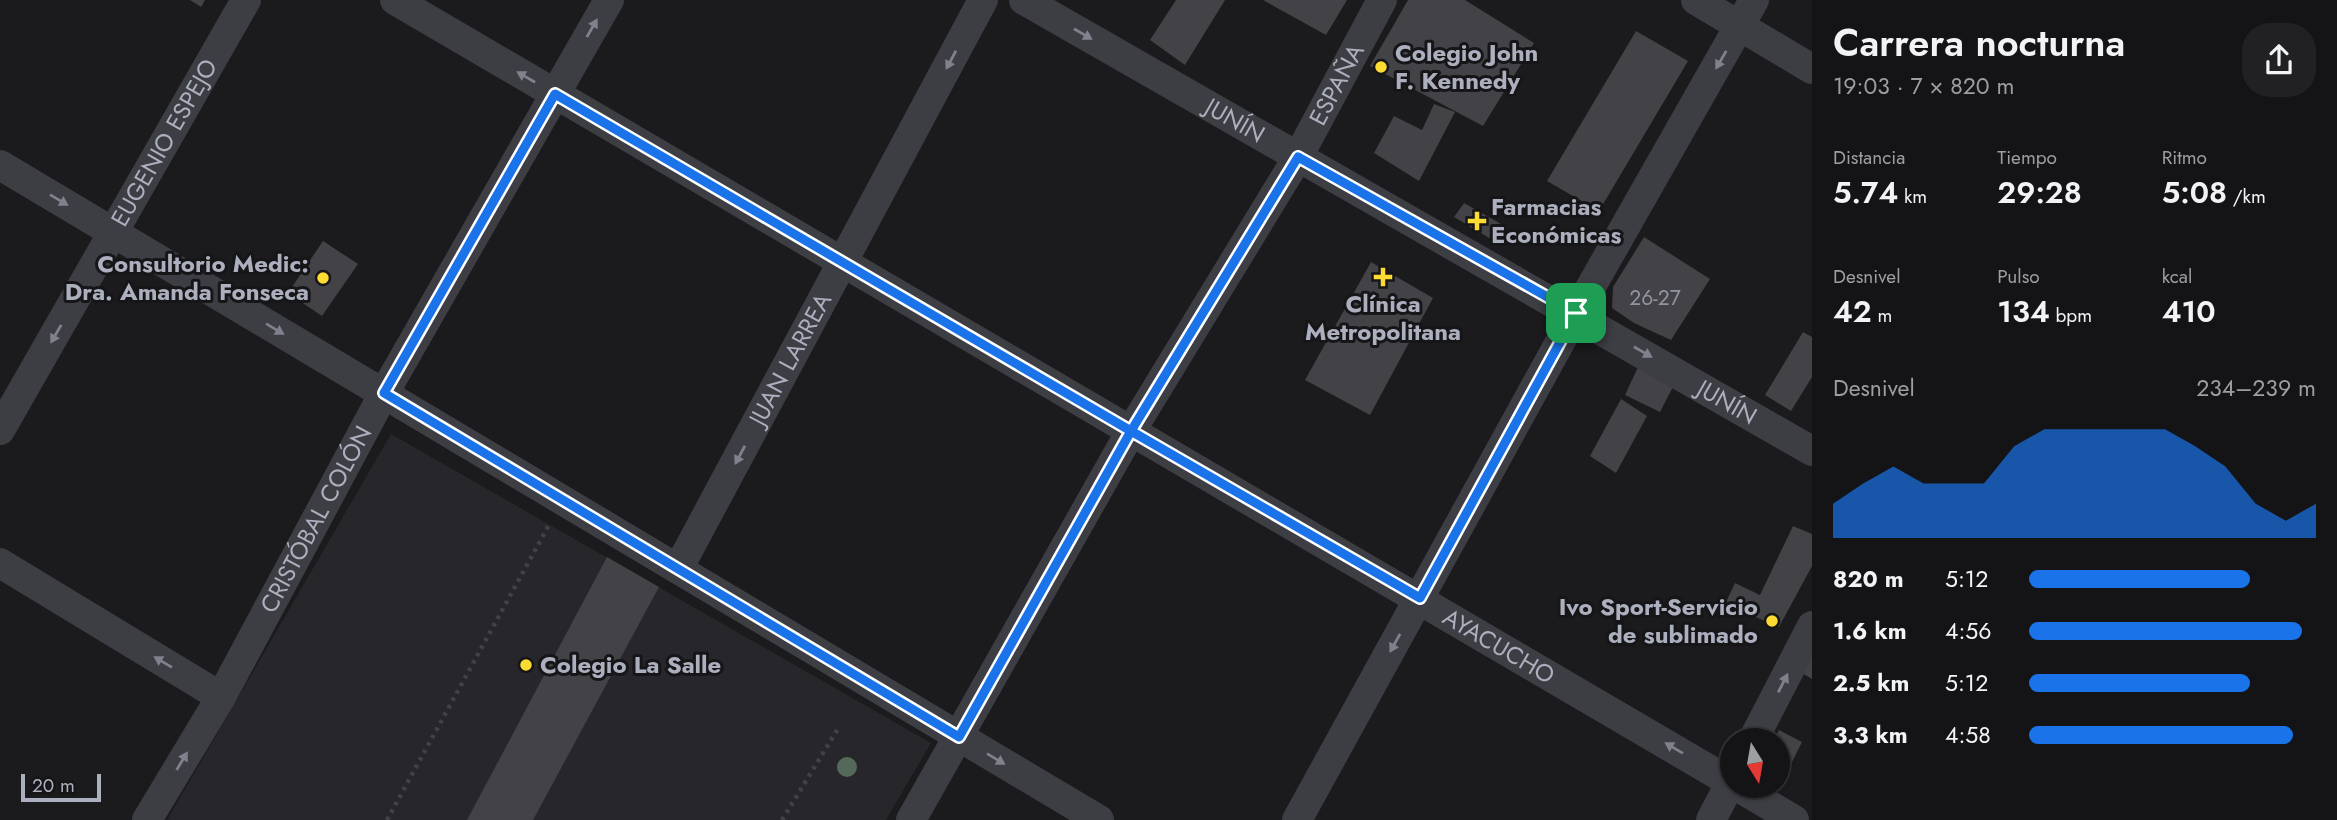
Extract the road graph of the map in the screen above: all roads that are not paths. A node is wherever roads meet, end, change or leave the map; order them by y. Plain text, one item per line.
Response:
1 (246, 0) edge
2 (395, 0) edge
3 (609, 0) edge
4 (983, 0) edge
5 (1024, 0) edge
6 (1382, 0) edge
7 (1696, 0) edge
8 (1754, 0) edge
9 (1740, 26) junction
10 (1812, 69) edge
11 (555, 94) junction
12 (1298, 157) junction
13 (0, 165) edge
14 (114, 232) junction
15 (845, 263) junction
16 (1576, 313) junction
17 (384, 393) junction
18 (0, 430) edge
19 (1131, 431) junction
20 (1812, 451) edge
21 (0, 564) edge
22 (678, 569) junction
23 (1420, 598) junction
24 (1812, 626) edge
25 (221, 697) junction
26 (1759, 728) edge
27 (959, 737) junction
28 (1720, 775) edge
29 (1724, 798) edge
30 (1758, 798) edge
31 (147, 820) edge
32 (911, 820) edge
33 (1099, 820) edge
34 (1297, 820) edge
35 (1711, 820) edge
36 (1794, 820) edge

1 - 14 street, EUGENIO ESPEJO
11 -> 2 street, AYACUCHO
11 -> 3 street, CRISTÓBAL COLÓN
4 -> 15 street, JUAN LARREA
5 -> 12 street, JUNÍN
6 - 12 street, ESPAÑA
7 - 9 street
8 - 9 street
9 - 10 street
9 -> 16 street
11 - 15 street, AYACUCHO
11 - 17 street, CRISTÓBAL COLÓN
12 - 16 street, JUNÍN
12 - 19 street, ESPAÑA
13 -> 14 street
14 -> 17 street
14 -> 18 street, EUGENIO ESPEJO
15 - 19 street, AYACUCHO
15 -> 22 street, JUAN LARREA
16 -> 20 street, JUNÍN
16 - 23 street
17 - 22 street
17 - 25 street, CRISTÓBAL COLÓN
19 - 23 street, AYACUCHO
19 - 27 street, ESPAÑA
25 -> 21 street
22 - 27 street
28 -> 23 street, AYACUCHO
23 -> 34 street
26 -> 24 street
31 -> 25 street, CRISTÓBAL COLÓN
27 - 32 street, ESPAÑA
27 -> 33 street
29 - 35 street
30 - 36 street, AYACUCHO

